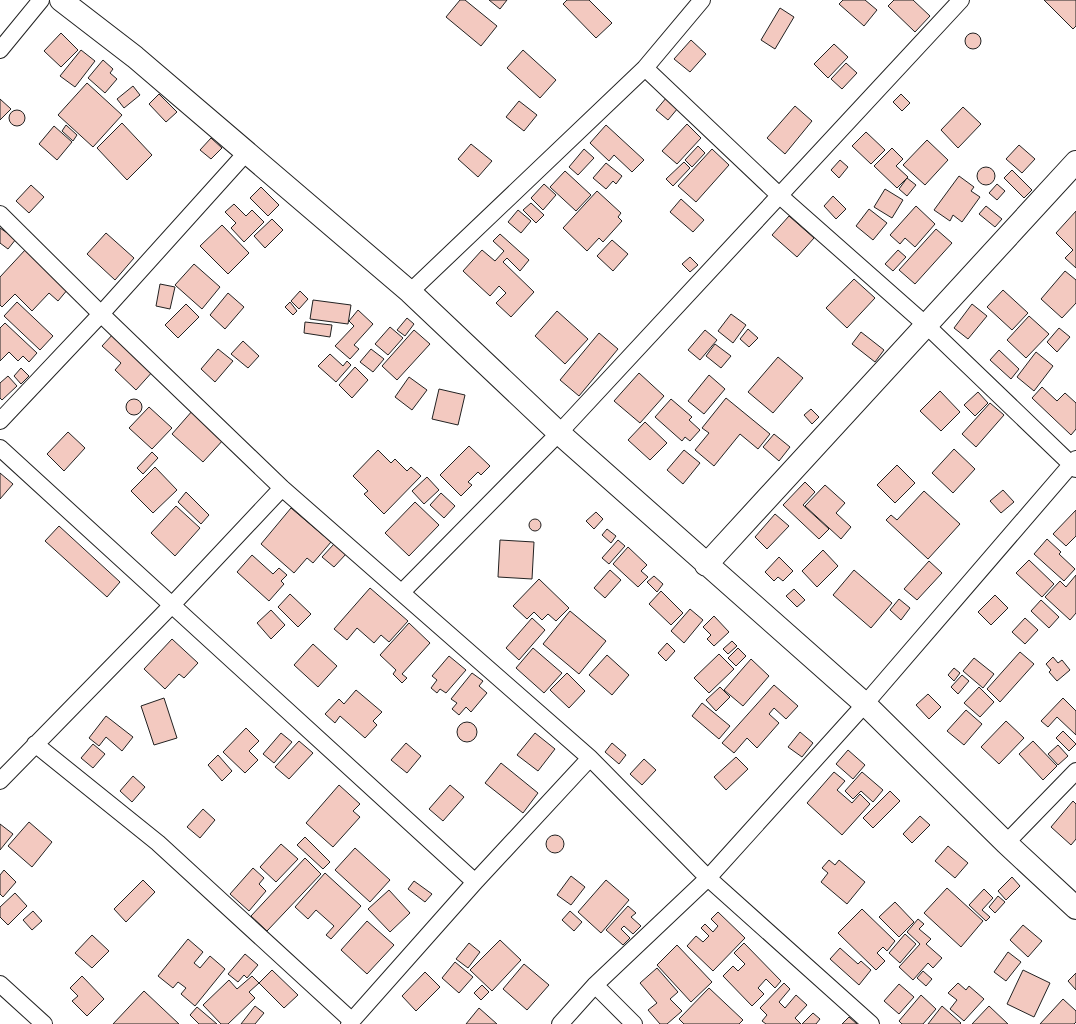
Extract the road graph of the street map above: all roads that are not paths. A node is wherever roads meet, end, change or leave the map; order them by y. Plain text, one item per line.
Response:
1 (41, 0) edge
2 (61, 0) edge
3 (702, 0) edge
4 (962, 0) edge
5 (0, 50) edge
6 (645, 68) junction
7 (246, 153) junction
8 (1076, 162) edge
9 (780, 196) junction
10 (0, 214) edge
11 (410, 292) junction
12 (101, 314) junction
13 (926, 325) junction
14 (0, 422) edge
15 (558, 433) junction
16 (0, 448) edge
17 (1074, 464) edge
18 (282, 488) junction
19 (706, 565) junction
20 (402, 592) junction
21 (172, 605) junction
22 (865, 704) junction
23 (35, 744) junction
24 (590, 758) junction
25 (1076, 771) edge
26 (0, 781) edge
27 (1006, 843) junction
28 (708, 878) junction
29 (475, 882) junction
30 (1076, 908) edge
31 (0, 984) edge
32 (595, 985) junction
33 (351, 1023) edge
34 (44, 1024) edge
35 (560, 1024) edge
36 (634, 1024) edge
37 (871, 1024) edge

1 - 5 street
2 - 7 main road
3 - 6 street
4 - 9 street
6 - 9 street
6 - 11 street
7 - 11 main road
7 - 12 street
8 - 13 main road
9 - 13 street
9 - 15 street
10 - 12 street
11 - 15 main road
12 - 14 street
12 - 18 street
13 - 17 street
13 - 19 main road
15 - 19 main road
15 - 20 street
16 - 21 street
17 - 22 street
18 - 20 street
18 - 21 street
19 - 22 main road
20 - 24 street
21 - 23 street
21 - 29 street
22 - 27 main road
22 - 28 street
23 - 26 street
23 - 33 street
24 - 28 street
24 - 29 street
25 - 27 street
27 - 30 main road
28 - 32 street
28 - 37 street
29 - 33 street
31 - 34 street
32 - 35 street
32 - 36 street

